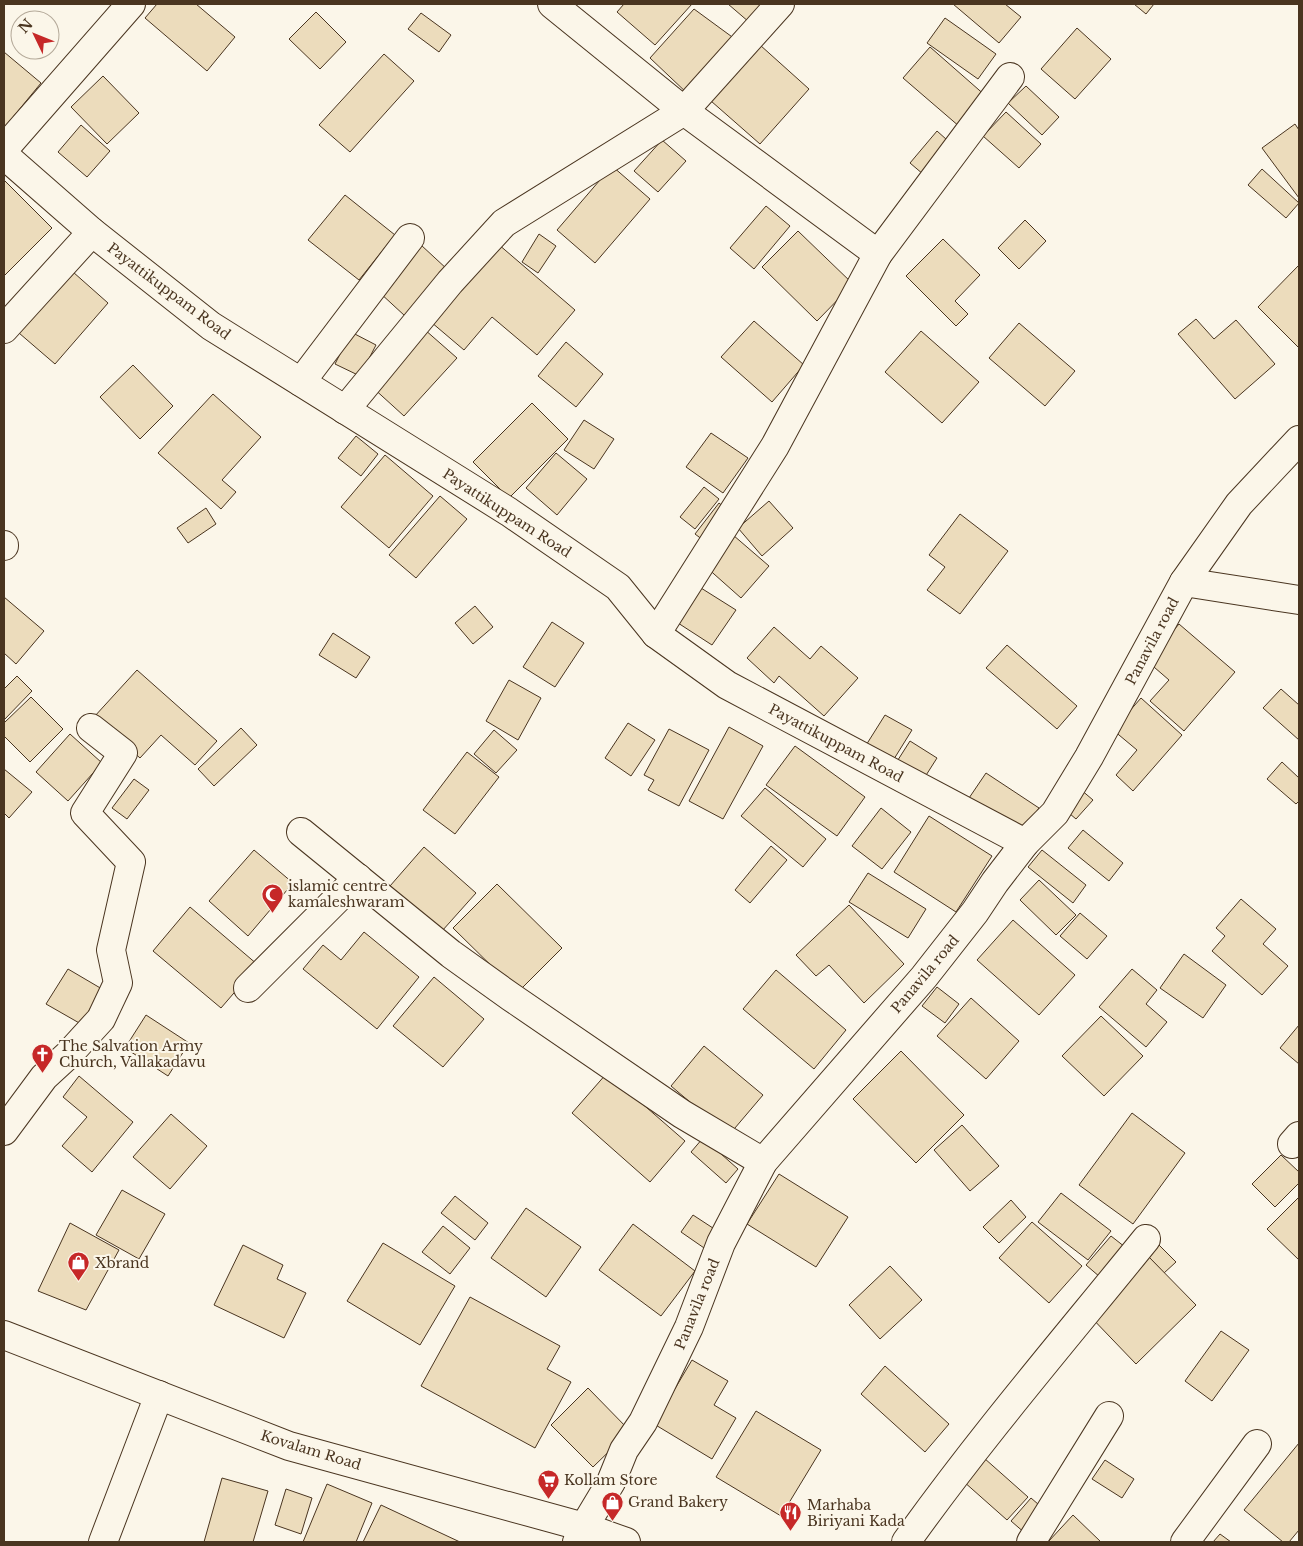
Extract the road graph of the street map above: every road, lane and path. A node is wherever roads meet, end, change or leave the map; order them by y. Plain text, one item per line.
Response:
1 (131, 4) edge
2 (552, 4) edge
3 (780, 4) edge
4 (1010, 77) dead end
5 (684, 111) junction
6 (4, 149) edge
7 (4, 155) edge
8 (92, 232) junction
9 (410, 238) dead end
10 (878, 254) junction
11 (4, 329) edge
12 (301, 382) junction
13 (345, 410) junction
14 (1299, 440) edge
15 (1184, 582) junction
16 (1299, 600) edge
17 (656, 634) junction
18 (91, 728) dead end
19 (301, 832) dead end
20 (1025, 843) junction
21 (358, 878) junction
22 (248, 988) dead end
23 (4, 1131) edge
24 (763, 1162) junction
25 (1146, 1239) dead end
26 (4, 1335) edge
27 (159, 1395) junction
28 (1109, 1416) dead end
29 (1257, 1444) dead end
30 (581, 1534) edge
31 (103, 1542) edge
32 (626, 1542) edge
33 (906, 1542) edge
34 (1031, 1542) edge
35 (1184, 1542) edge

1 - 6 street
2 - 5 street
3 - 5 street
4 - 10 street
5 - 10 street
5 - 13 street
7 - 8 street, Payattikuppam Road
8 - 11 street
8 - 12 street, Payattikuppam Road
9 - 12 street
10 - 17 street
12 - 13 street, Payattikuppam Road
13 - 17 street, Payattikuppam Road
14 - 15 street, Panavila road
15 - 16 street
15 - 20 street, Panavila road
17 - 20 street, Payattikuppam Road
18 - 23 street
19 - 21 street
20 - 24 street, Panavila road
21 - 22 street
21 - 24 street
24 - 30 street, Panavila road
25 - 33 street
26 - 27 street, Kovalam Road
27 - 30 street, Kovalam Road
27 - 31 street
28 - 34 street
29 - 35 street
30 - 32 street, Kovalam Road

